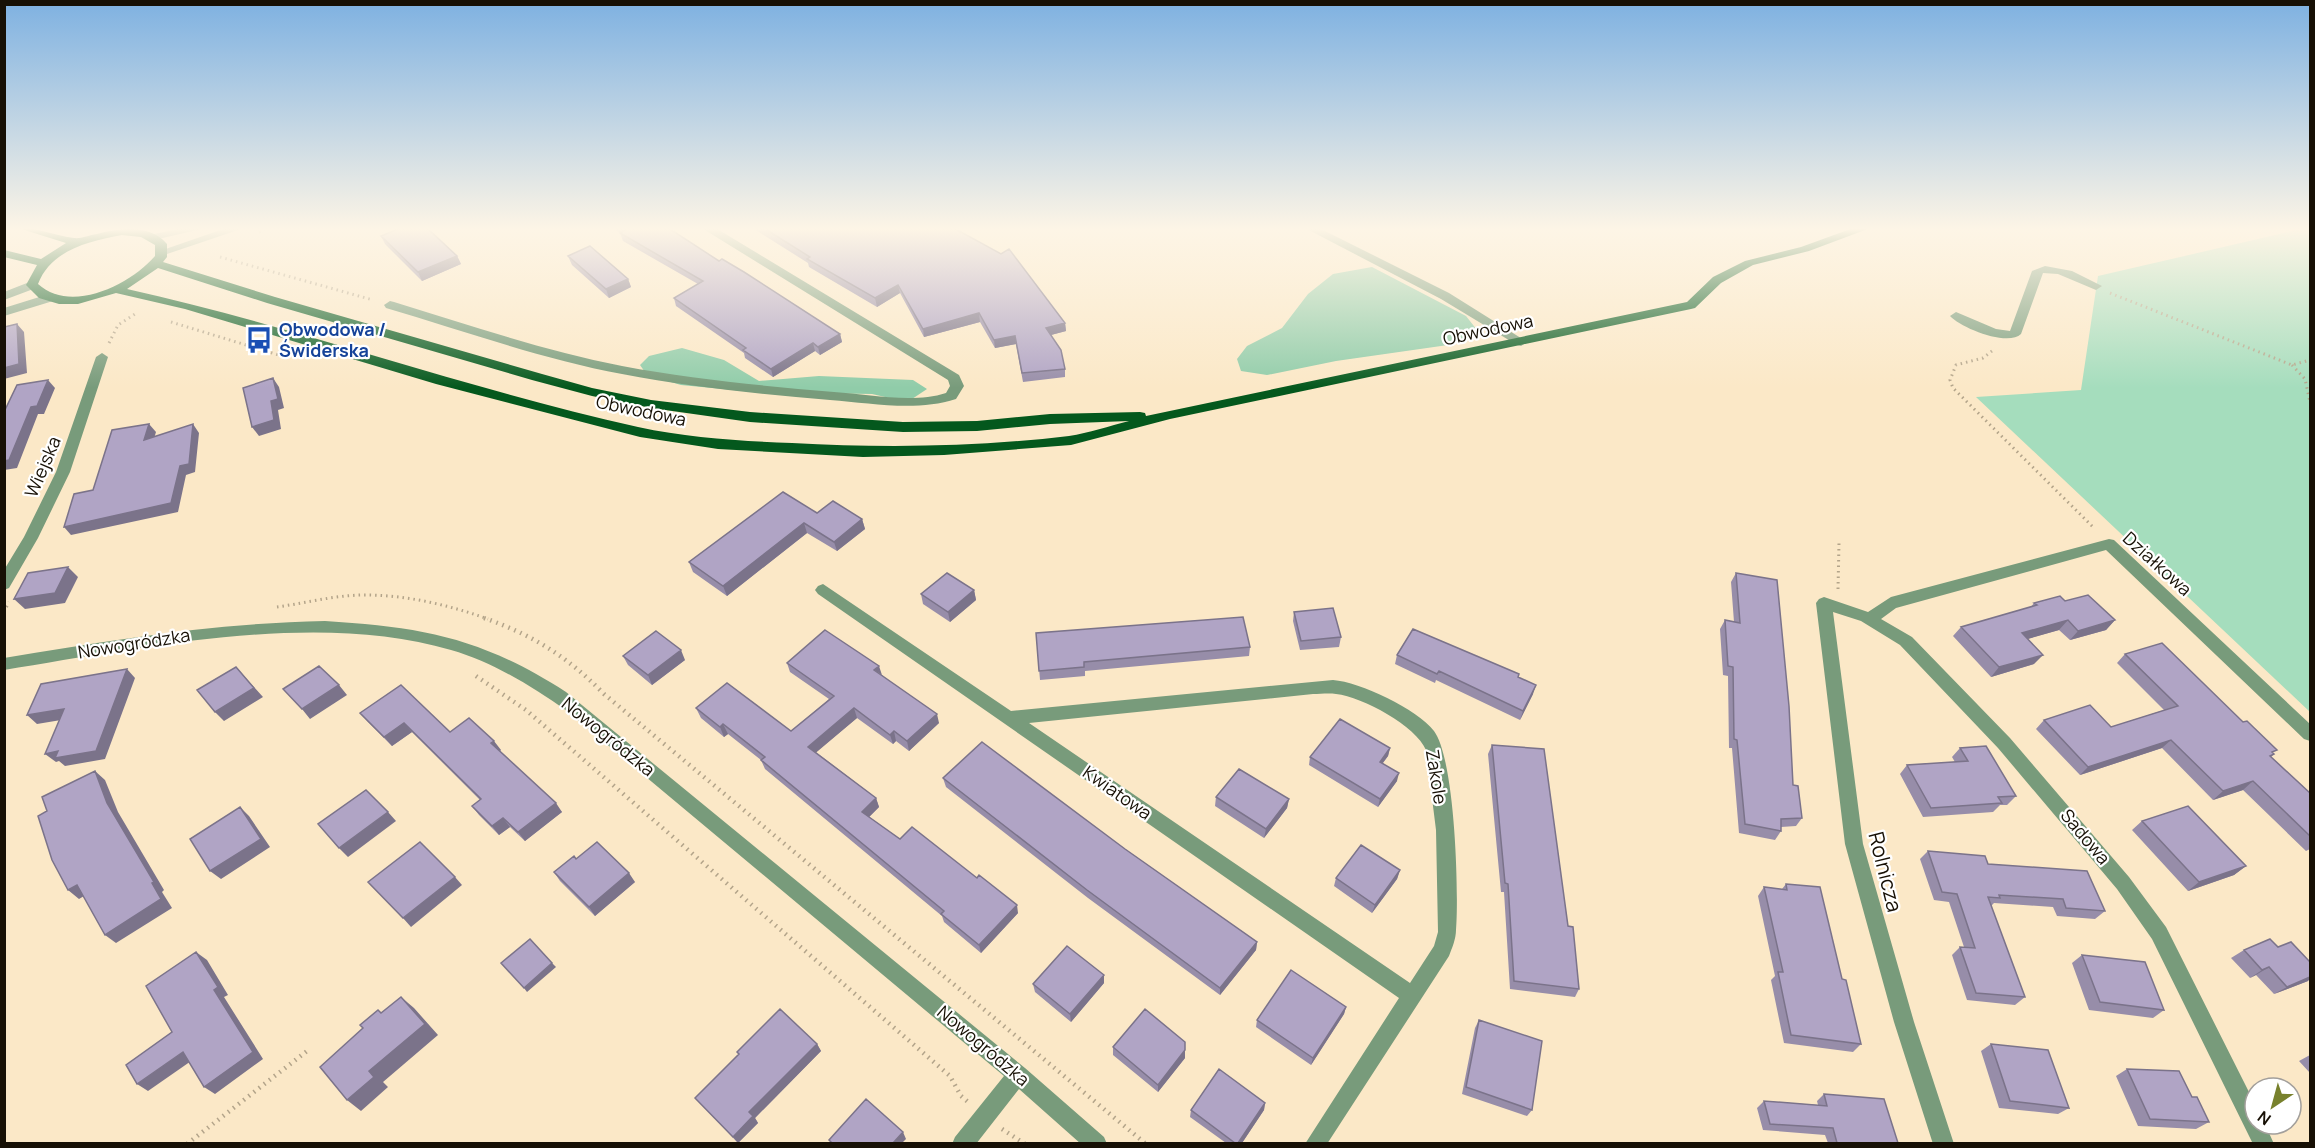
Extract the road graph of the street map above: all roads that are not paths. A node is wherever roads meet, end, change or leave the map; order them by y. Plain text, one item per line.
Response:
1 (33, 281) edge
2 (136, 281) edge
3 (220, 281) edge
4 (793, 281) edge
5 (1414, 281) edge
6 (1716, 281) edge
7 (2035, 281) edge
8 (2083, 281) edge
9 (32, 285) junction
10 (2096, 286) road end
11 (117, 290) junction
12 (4, 296) edge
13 (49, 298) junction
14 (390, 305) road end
15 (4, 312) edge
16 (1956, 316) dead end
17 (1521, 342) junction
18 (102, 357) road end
19 (1170, 415) junction
20 (4, 584) edge
21 (823, 590) dead end
22 (1831, 605) joint
23 (1870, 619) junction
24 (4, 664) edge
25 (1008, 718) junction
26 (2310, 734) edge
27 (1411, 995) junction
28 (1018, 1075) junction
29 (962, 1143) edge
30 (1097, 1143) edge
31 (1315, 1143) edge
32 (1944, 1143) edge
33 (2264, 1143) edge

1 - 9 main road
2 - 11 main road, Obwodowa
3 - 19 main road, Obwodowa
4 - 14 street
5 - 17 street
6 - 17 main road, Obwodowa
7 - 16 street
8 - 10 street
9 - 12 street
9 - 13 main road
11 - 13 main road, Obwodowa
11 - 19 main road, Obwodowa
13 - 15 street
17 - 19 main road, Obwodowa
18 - 20 street, Wiejska
21 - 25 street, Kwiatowa
22 - 23 street, Sadowa
22 - 32 street, Rolnicza
23 - 26 street, Działkowa
23 - 33 street, Sadowa
24 - 28 street, Nowogródzka
25 - 27 street, Kwiatowa
25 - 27 street, Zakole
27 - 31 street, Zakole
28 - 29 street
28 - 30 street, Nowogródzka

